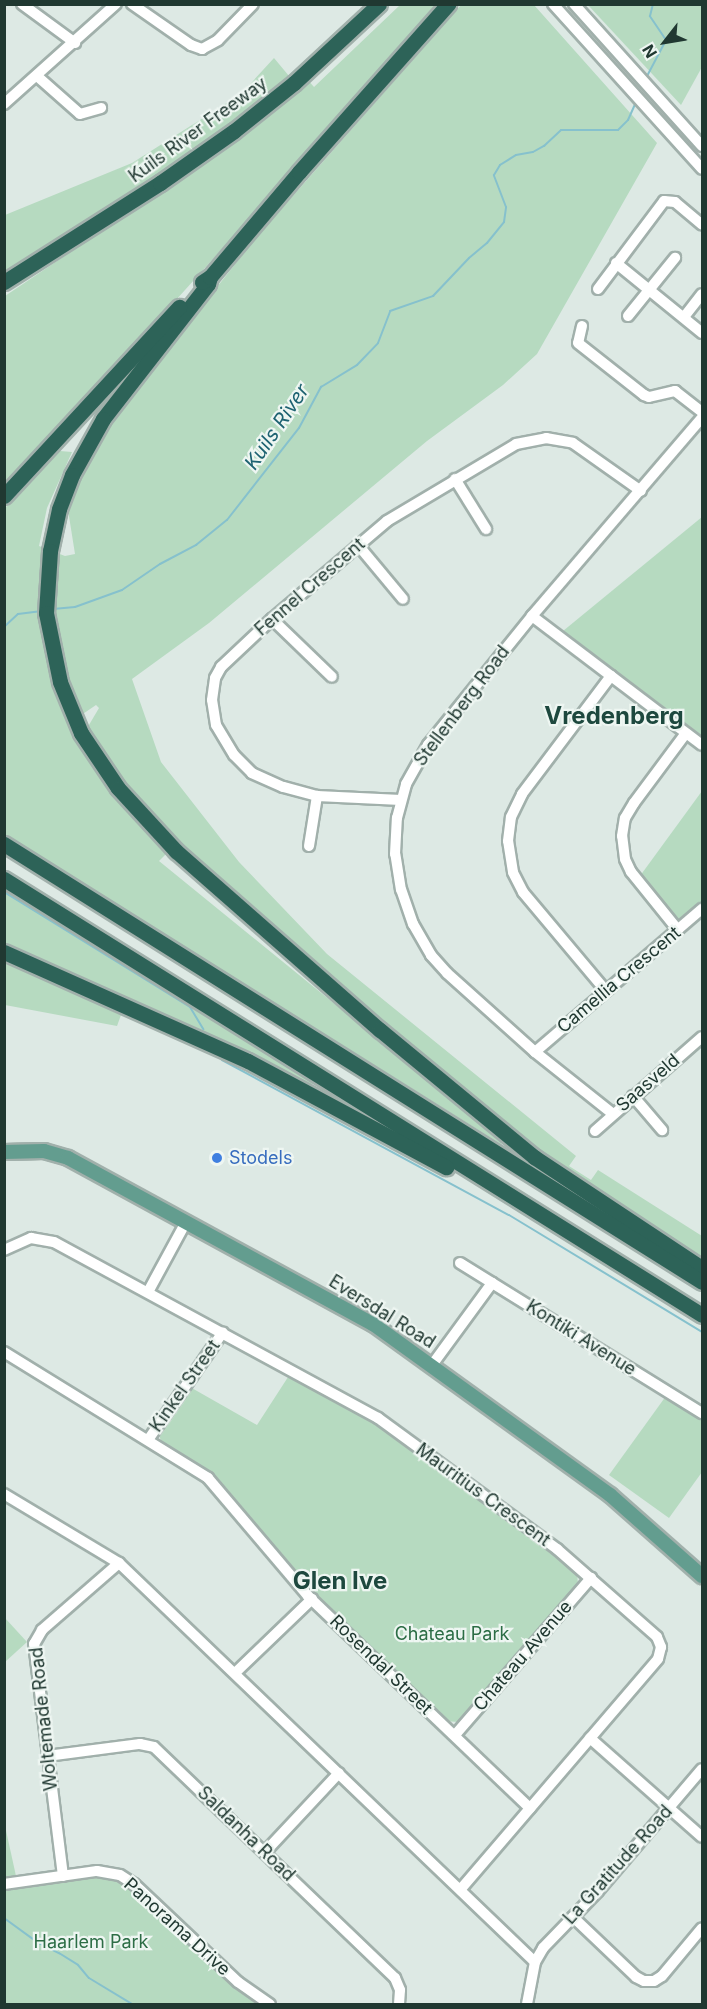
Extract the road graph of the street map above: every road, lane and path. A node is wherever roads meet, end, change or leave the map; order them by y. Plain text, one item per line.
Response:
1 (22, 4) edge
2 (116, 4) edge
3 (132, 4) edge
4 (253, 4) edge
5 (379, 4) edge
6 (448, 4) edge
7 (553, 4) edge
8 (574, 4) edge
9 (75, 43) junction
10 (37, 76) junction
11 (4, 104) edge
12 (101, 108) dead end
13 (702, 146) edge
14 (702, 170) edge
15 (702, 225) edge
16 (675, 258) dead end
17 (616, 263) junction
18 (210, 277) junction
19 (4, 285) edge
20 (598, 289) dead end
21 (650, 290) junction
22 (702, 294) edge
23 (628, 316) dead end
24 (684, 317) junction
25 (582, 326) dead end
26 (702, 333) edge
27 (702, 412) edge
28 (702, 418) edge
29 (455, 479) junction
30 (641, 491) junction
31 (4, 496) edge
32 (486, 529) dead end
33 (358, 545) junction
34 (403, 598) dead end
35 (532, 616) junction
36 (272, 619) junction
37 (611, 676) junction
38 (332, 677) dead end
39 (686, 733) junction
40 (702, 745) edge
41 (317, 796) junction
42 (401, 800) junction
43 (4, 844) edge
44 (309, 846) dead end
45 (4, 879) edge
46 (702, 909) edge
47 (678, 930) junction
48 (4, 952) edge
49 (606, 991) junction
50 (702, 1037) edge
51 (535, 1052) junction
52 (633, 1096) junction
53 (613, 1114) junction
54 (662, 1130) dead end
55 (595, 1131) dead end
56 (4, 1152) edge
57 (186, 1222) junction
58 (570, 1233) junction
59 (4, 1250) edge
60 (460, 1263) dead end
61 (702, 1268) edge
62 (702, 1282) edge
63 (492, 1283) junction
64 (148, 1292) junction
65 (702, 1315) edge
66 (223, 1332) junction
67 (4, 1352) edge
68 (432, 1365) junction
69 (702, 1413) edge
70 (148, 1440) junction
71 (4, 1494) edge
72 (119, 1563) junction
73 (702, 1576) edge
74 (591, 1578) junction
75 (312, 1599) junction
76 (235, 1673) junction
77 (455, 1735) junction
78 (590, 1738) junction
79 (47, 1756) junction
80 (702, 1769) edge
81 (339, 1773) junction
82 (669, 1807) junction
83 (531, 1808) junction
84 (702, 1837) edge
85 (265, 1852) junction
86 (63, 1876) junction
87 (4, 1884) edge
88 (460, 1889) junction
89 (573, 1917) junction
90 (702, 1928) edge
91 (535, 1962) junction
92 (270, 2004) edge
93 (399, 2004) edge
94 (527, 2004) edge

1 - 9 street
2 - 9 street
3 - 4 street
5 - 19 highway, Kuils River Freeway
6 - 18 highway
7 - 14 street
8 - 13 street
9 - 10 street
10 - 11 street
10 - 12 street
15 - 17 street
16 - 21 street
17 - 20 street
17 - 21 street
18 - 31 highway
18 - 61 highway
21 - 23 street
21 - 24 street
22 - 24 street
24 - 26 street
25 - 27 street
28 - 30 street, Stellenberg Road
29 - 30 street, Fennel Crescent
29 - 32 street
29 - 33 street, Fennel Crescent
30 - 35 street, Stellenberg Road
33 - 34 street
33 - 36 street, Fennel Crescent
35 - 37 street
35 - 42 street, Stellenberg Road
36 - 38 street
36 - 41 street, Fennel Crescent
37 - 39 street
37 - 49 street
39 - 40 street
39 - 47 street
41 - 42 street, Fennel Crescent
41 - 44 street
42 - 51 street, Stellenberg Road
43 - 62 highway
45 - 58 highway
46 - 47 street, Camellia Crescent
47 - 49 street, Camellia Crescent
48 - 58 highway
49 - 51 street, Camellia Crescent
50 - 52 street, Saasveld
51 - 53 street, Stellenberg Road
52 - 53 street, Saasveld
52 - 54 street
53 - 55 street, Saasveld
56 - 57 main road, Eversdal Road
57 - 64 street
57 - 68 main road, Eversdal Road
58 - 65 highway
59 - 64 street, Mauritius Crescent
60 - 63 street, Kontiki Avenue
63 - 68 street
63 - 69 street, Kontiki Avenue
64 - 66 street, Mauritius Crescent
66 - 70 street, Kinkel Street
66 - 74 street, Mauritius Crescent
67 - 70 street, Rosendal Street
68 - 73 main road, Eversdal Road
70 - 75 street, Rosendal Street
71 - 72 street
72 - 76 street
72 - 79 street, Woltemade Road
74 - 77 street, Chateau Avenue
74 - 78 street, Mauritius Crescent
75 - 76 street
75 - 77 street, Rosendal Street
76 - 81 street
77 - 83 street, Rosendal Street
78 - 82 street
78 - 83 street, Mauritius Crescent
79 - 85 street, Saldanha Road
79 - 86 street, Woltemade Road
80 - 82 street, La Gratitude Road
81 - 85 street
81 - 88 street
82 - 84 street
82 - 89 street, La Gratitude Road
83 - 88 street, Mauritius Crescent
85 - 93 street, Saldanha Road
86 - 87 street, Panorama Drive
86 - 92 street, Panorama Drive
88 - 91 street
89 - 90 street
89 - 91 street, La Gratitude Road
91 - 94 street

